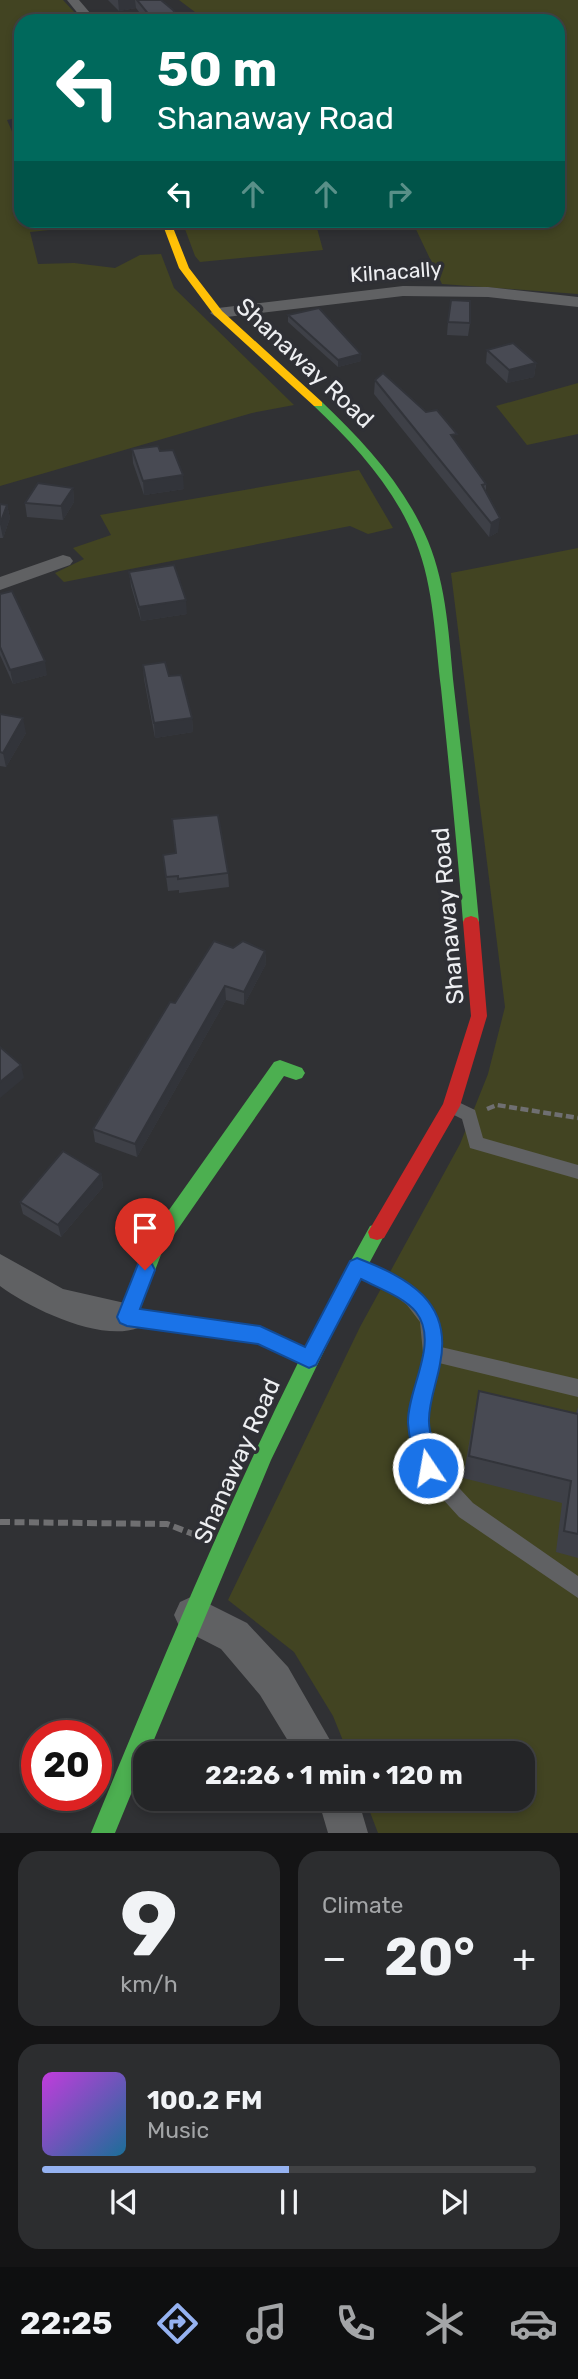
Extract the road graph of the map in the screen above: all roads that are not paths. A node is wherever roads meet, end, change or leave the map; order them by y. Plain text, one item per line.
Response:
1 (73, 0) edge
2 (85, 14) edge
3 (168, 228) edge
4 (578, 302) edge
5 (218, 313) junction
6 (63, 561) dead end
7 (0, 584) edge
8 (296, 1073) dead end
9 (451, 1106) junction
10 (578, 1172) edge
11 (357, 1267) junction
12 (0, 1268) edge
13 (127, 1317) junction
14 (432, 1353) junction
15 (309, 1359) junction
16 (578, 1388) edge
17 (578, 1588) edge
18 (193, 1615) junction
19 (310, 1741) edge
20 (342, 1811) edge
21 (103, 1833) edge
22 (348, 1833) edge

1 - 2 street
3 - 5 street, Shanaway Road
4 - 5 street, Kilnacally
5 - 9 street, Shanaway Road
6 - 7 street
8 - 13 street
9 - 10 lane
9 - 11 street, Shanaway Road
11 - 14 lane
11 - 15 street, Shanaway Road
12 - 13 street
13 - 15 street
14 - 16 lane
14 - 17 lane
15 - 18 street, Shanaway Road
18 - 19 street
18 - 21 street, Shanaway Road
20 - 22 street

